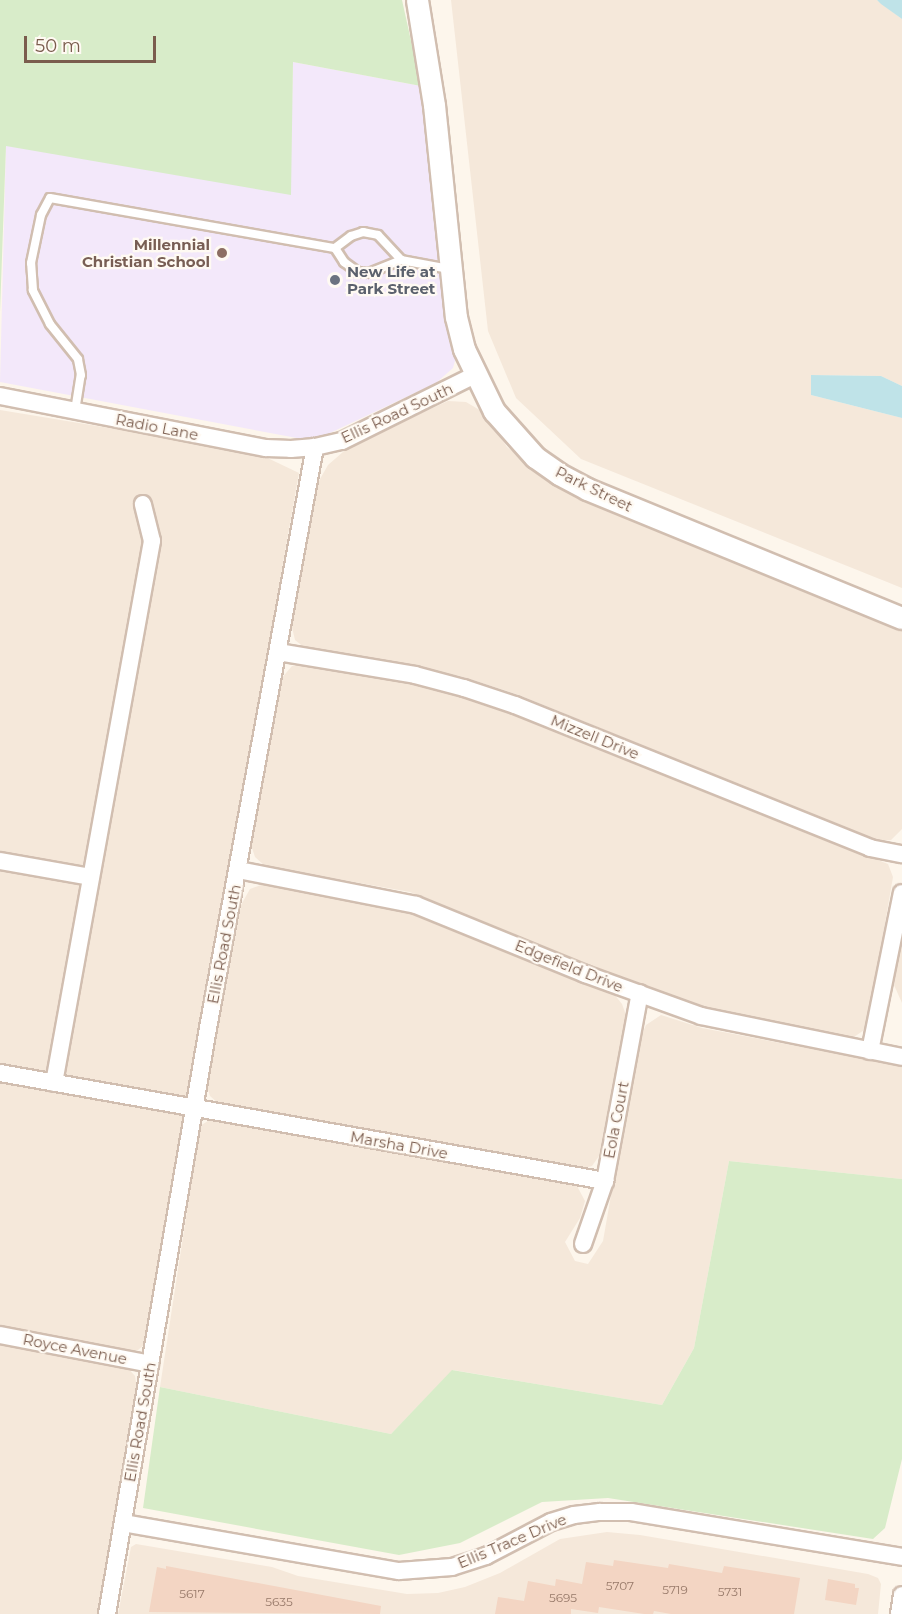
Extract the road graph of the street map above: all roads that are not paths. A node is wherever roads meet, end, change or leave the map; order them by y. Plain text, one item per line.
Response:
1 (417, 0) edge
2 (335, 248) junction
3 (400, 260) junction
4 (450, 269) junction
5 (475, 375) junction
6 (0, 396) edge
7 (75, 411) junction
8 (315, 447) junction
9 (143, 504) dead end
10 (902, 618) edge
11 (278, 652) junction
12 (902, 854) edge
13 (0, 861) edge
14 (238, 870) junction
15 (91, 877) junction
16 (902, 893) edge
17 (640, 993) junction
18 (870, 1051) junction
19 (902, 1057) edge
20 (0, 1073) edge
21 (54, 1083) junction
22 (194, 1108) junction
23 (605, 1182) junction
24 (583, 1244) dead end
25 (0, 1335) edge
26 (150, 1364) junction
27 (123, 1523) junction
28 (902, 1557) edge
29 (902, 1595) edge
30 (107, 1614) edge
31 (899, 1614) edge

1 - 4 street, Park Street
2 - 3 lane
2 - 3 lane
2 - 7 lane
3 - 4 lane
4 - 5 street, Park Street
5 - 8 street, Ellis Road South
5 - 10 street, Park Street
6 - 7 street, Radio Lane
7 - 8 street, Radio Lane
8 - 11 street, Ellis Road South
9 - 15 street
11 - 12 street, Mizzell Drive
11 - 14 street, Ellis Road South
13 - 15 street
14 - 17 street, Edgefield Drive
14 - 22 street, Ellis Road South
15 - 21 street
16 - 18 street
17 - 18 street, Edgefield Drive
17 - 23 street, Eola Court
18 - 19 street, Edgefield Drive
20 - 21 street, Marsha Drive
21 - 22 street, Marsha Drive
22 - 23 street, Marsha Drive
22 - 26 street, Ellis Road South
23 - 24 street, Eola Court
25 - 26 street, Royce Avenue
26 - 27 street, Ellis Road South
27 - 28 street, Ellis Trace Drive
27 - 30 street, Ellis Road South
29 - 31 street

